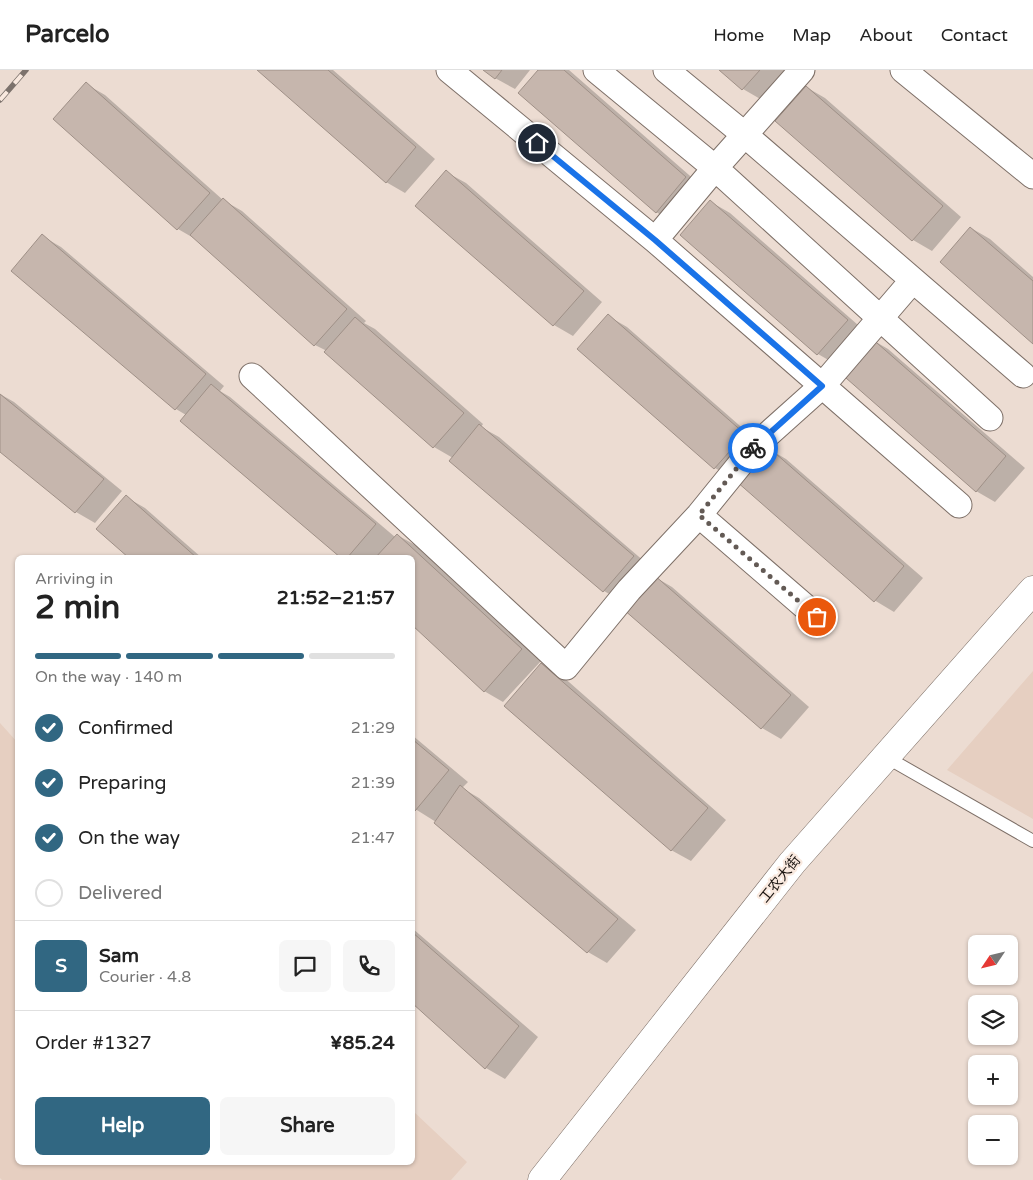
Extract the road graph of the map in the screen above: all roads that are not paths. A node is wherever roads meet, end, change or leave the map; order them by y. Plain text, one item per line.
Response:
1 (449, 70) edge
2 (596, 70) edge
3 (666, 70) edge
4 (802, 70) edge
5 (903, 70) edge
6 (745, 135) junction
7 (715, 168) junction
8 (1033, 176) edge
9 (655, 240) junction
10 (913, 280) junction
11 (880, 318) junction
12 (1023, 374) dead end
13 (252, 376) dead end
14 (822, 386) junction
15 (990, 418) dead end
16 (959, 505) dead end
17 (699, 515) junction
18 (1033, 590) edge
19 (817, 617) dead end
20 (886, 756) junction
21 (1033, 841) edge
22 (542, 1180) edge

1 - 9 street
2 - 7 street
3 - 6 street
4 - 6 street
5 - 8 street
6 - 7 street
6 - 10 street
7 - 9 street
7 - 11 street
9 - 14 street
10 - 11 street
10 - 12 street
11 - 14 street
11 - 15 street
13 - 17 street
14 - 16 street
14 - 17 street
17 - 19 street
18 - 20 main road, 工农大街
20 - 21 lane
20 - 22 main road, 工农大街

